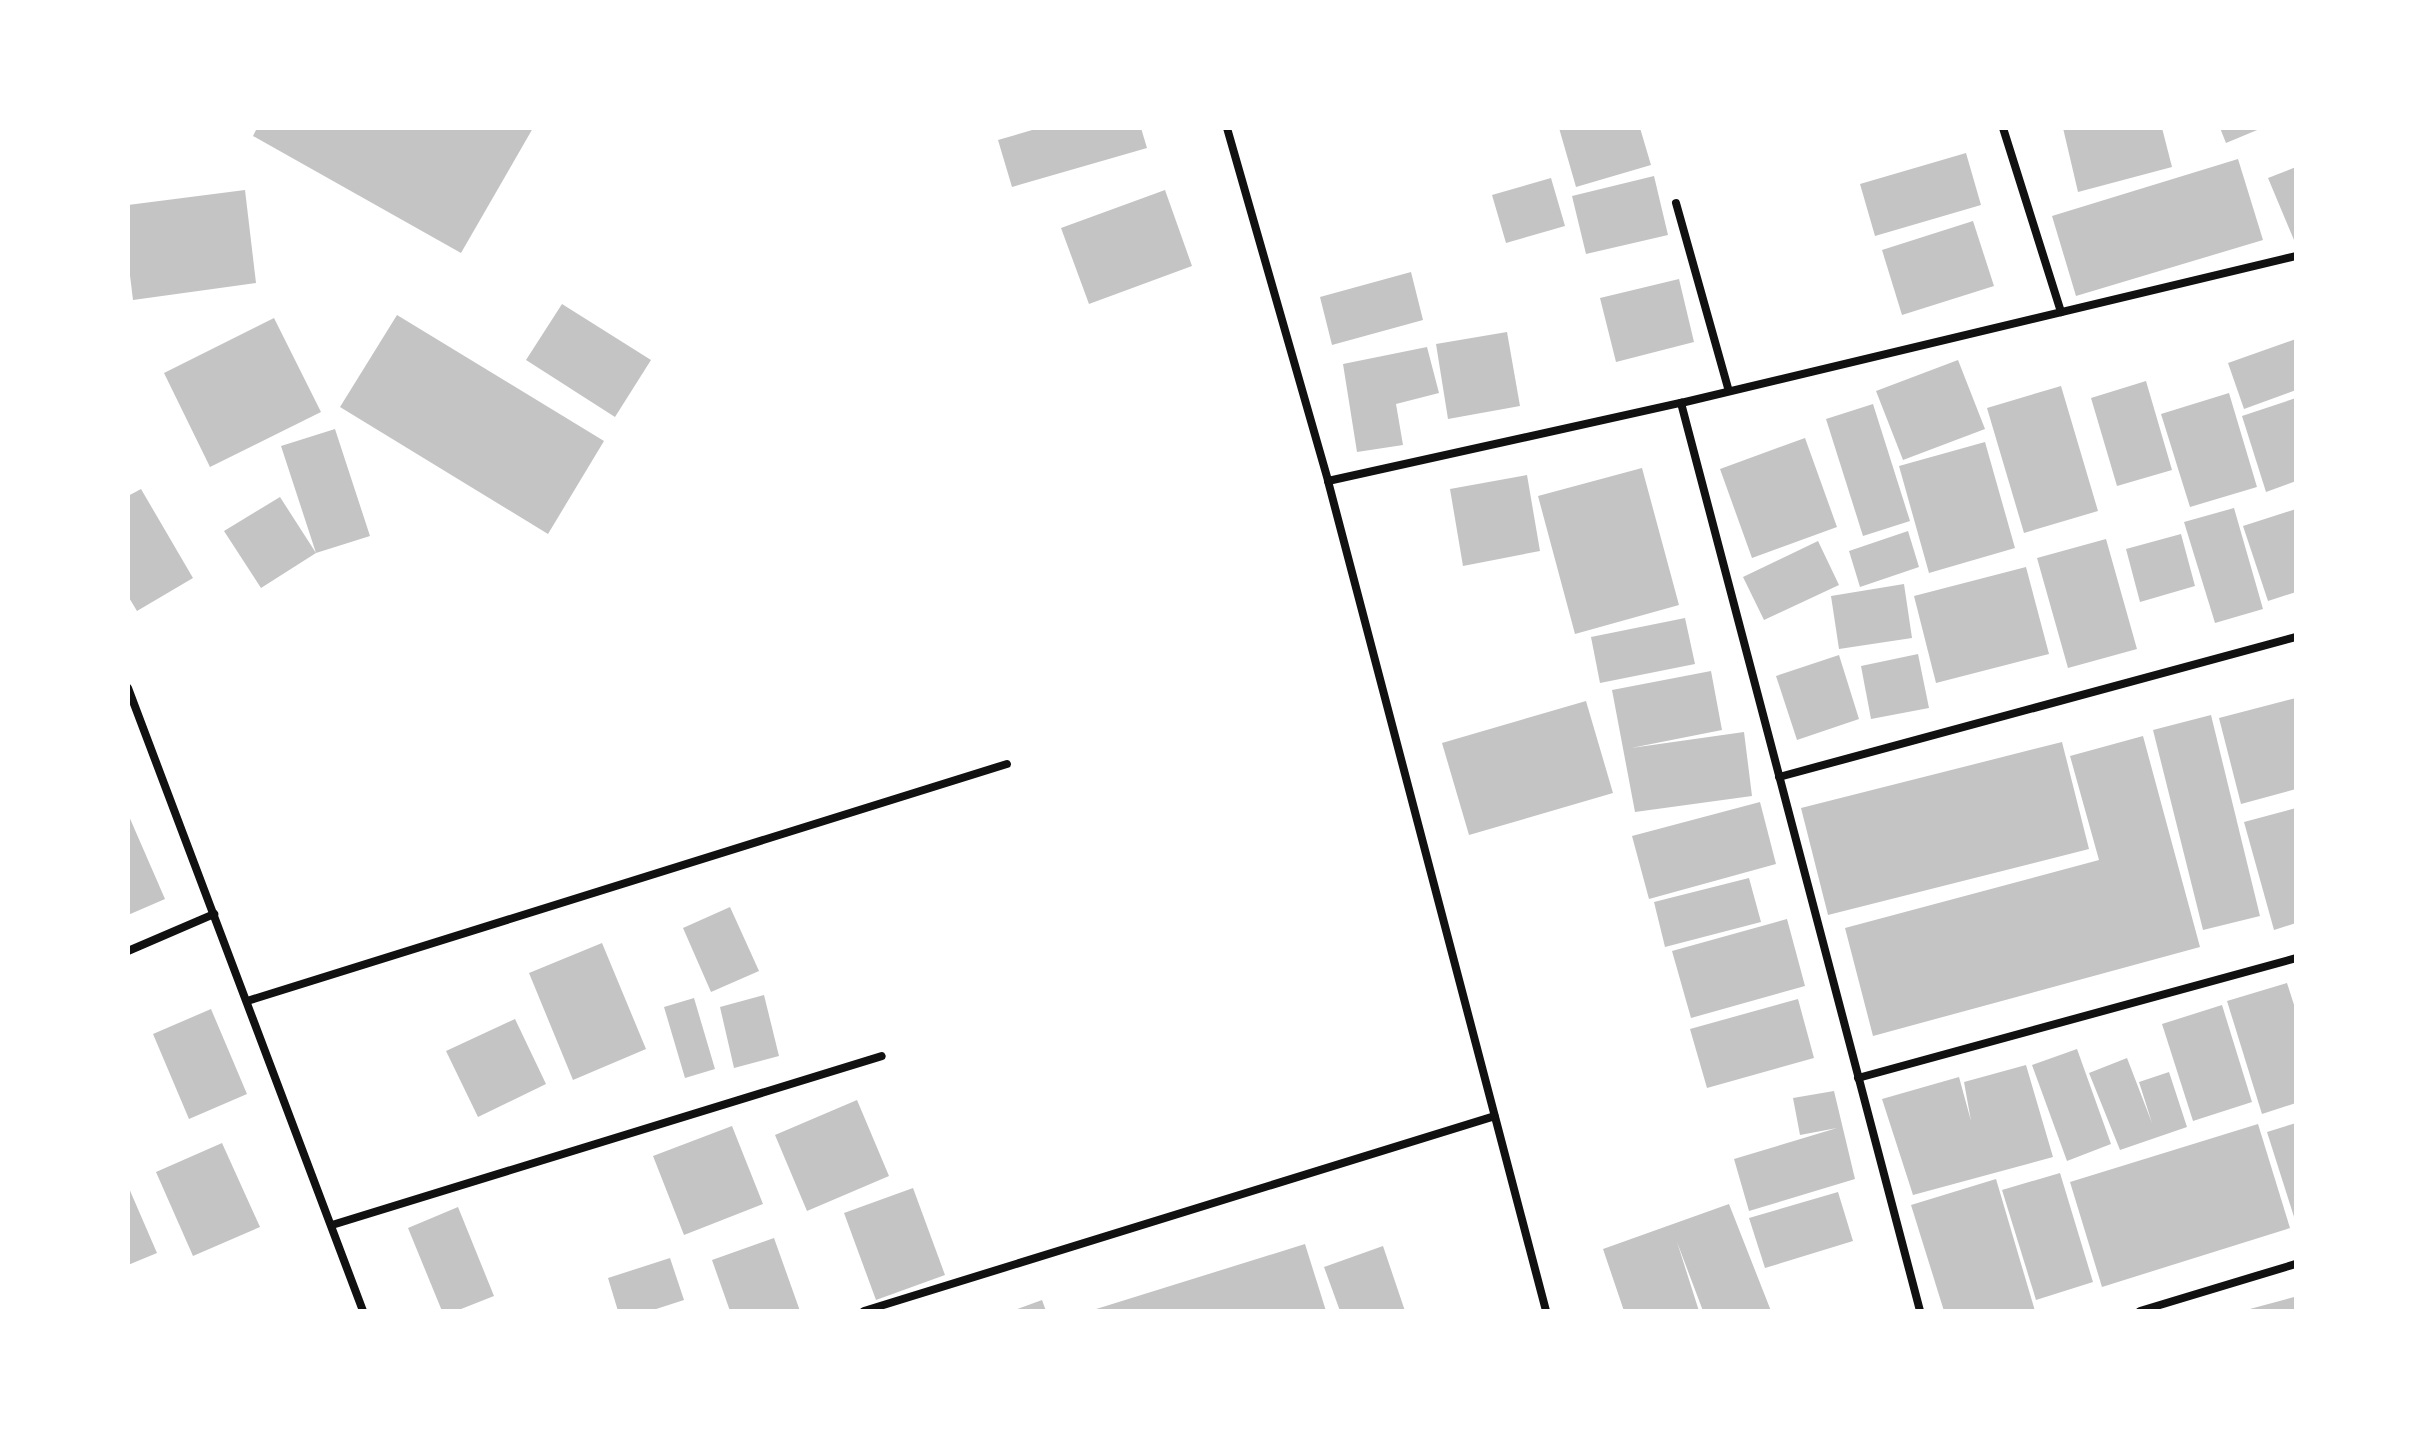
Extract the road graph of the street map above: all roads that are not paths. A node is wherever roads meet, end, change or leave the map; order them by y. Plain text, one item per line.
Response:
1 (1227, 128) edge
2 (2003, 128) edge
3 (1676, 203) dead end
4 (2296, 256) edge
5 (2061, 312) junction
6 (1729, 391) junction
7 (1681, 403) junction
8 (1328, 481) junction
9 (2296, 637) edge
10 (128, 688) edge
11 (1007, 764) dead end
12 (1779, 777) junction
13 (214, 914) junction
14 (128, 951) edge
15 (2296, 958) edge
16 (247, 1001) junction
17 (882, 1056) dead end
18 (1858, 1078) junction
19 (1495, 1116) junction
20 (332, 1225) junction
21 (2296, 1264) edge
22 (363, 1311) edge
23 (864, 1311) edge
24 (1546, 1311) edge
25 (1920, 1311) edge
26 (2140, 1311) edge

1 - 8 street
2 - 5 street
3 - 6 street
4 - 5 street
5 - 6 street
6 - 7 street
7 - 8 street
7 - 12 street
8 - 19 street
9 - 12 street
10 - 13 street
11 - 16 street
12 - 18 street
13 - 14 street
13 - 16 street
15 - 18 street
16 - 20 street
17 - 20 street
18 - 25 street
19 - 23 street
19 - 24 street
20 - 22 street
21 - 26 street

